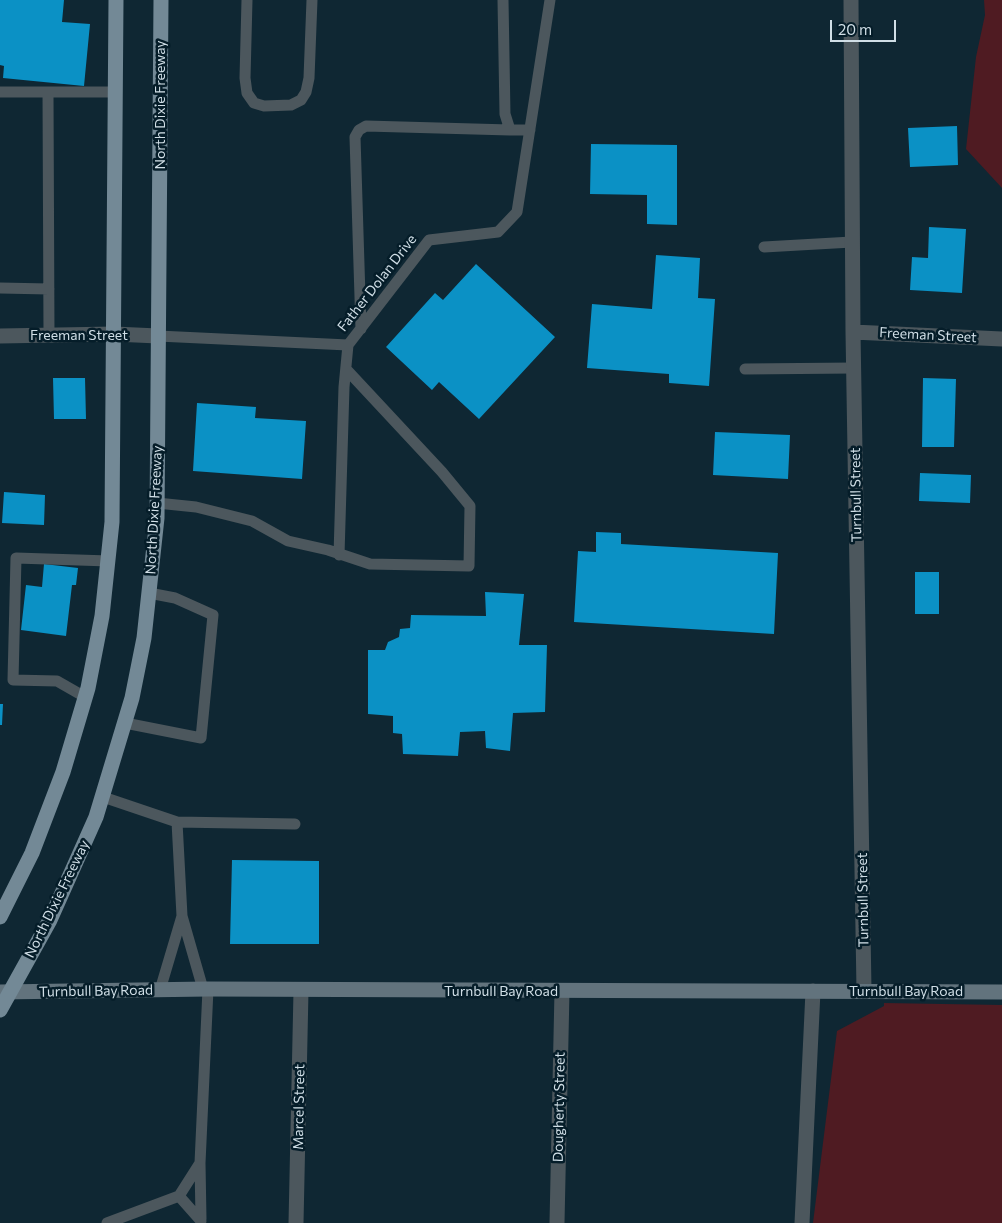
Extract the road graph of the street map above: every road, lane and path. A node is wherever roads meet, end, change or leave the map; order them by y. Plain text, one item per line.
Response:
1 (116, 0) edge
2 (161, 0) edge
3 (247, 0) edge
4 (312, 0) edge
5 (503, 0) edge
6 (550, 0) edge
7 (851, 0) edge
8 (0, 92) edge
9 (48, 92) junction
10 (115, 92) junction
11 (510, 130) junction
12 (530, 130) junction
13 (852, 242) junction
14 (764, 247) dead end
15 (0, 288) edge
16 (49, 289) junction
17 (361, 329) junction
18 (853, 332) junction
19 (114, 334) junction
20 (49, 335) junction
21 (0, 336) edge
22 (158, 336) junction
23 (1002, 339) edge
24 (348, 345) junction
25 (854, 368) junction
26 (346, 369) junction
27 (745, 369) dead end
28 (157, 503) junction
29 (339, 554) junction
30 (109, 561) junction
31 (150, 593) junction
32 (85, 697) junction
33 (125, 723) junction
34 (103, 797) junction
35 (177, 822) junction
36 (295, 824) dead end
37 (182, 916) junction
38 (0, 917) edge
39 (206, 989) junction
40 (160, 990) junction
41 (864, 990) junction
42 (301, 991) junction
43 (562, 991) junction
44 (813, 991) junction
45 (5, 992) edge
46 (1002, 992) edge
47 (0, 1010) edge
48 (200, 1163) junction
49 (179, 1196) junction
50 (201, 1221) edge
51 (107, 1223) edge
52 (296, 1223) edge
53 (557, 1223) edge
54 (802, 1223) edge

1 - 10 main road
2 - 22 main road, North Dixie Freeway
3 - 4 lane
5 - 11 lane
6 - 12 lane, Father Dolan Drive
7 - 13 street, Turnbull Street
8 - 9 lane
9 - 10 lane
9 - 16 lane
10 - 19 main road
11 - 12 lane
11 - 17 lane
12 - 17 lane, Father Dolan Drive
13 - 14 lane
13 - 18 street, Turnbull Street
15 - 16 lane
16 - 20 lane
17 - 24 lane, Father Dolan Drive
18 - 23 street, Freeman Street
18 - 25 street, Turnbull Street
19 - 20 street, Freeman Street
19 - 22 street, Freeman Street
19 - 30 main road
20 - 21 street, Freeman Street
22 - 24 lane, Father Dolan Drive
22 - 28 main road, North Dixie Freeway
24 - 26 lane
25 - 27 lane
25 - 41 street, Turnbull Street
26 - 29 lane
26 - 29 lane
28 - 29 lane
28 - 31 main road, North Dixie Freeway
30 - 32 main road
30 - 32 lane
31 - 33 main road, North Dixie Freeway
31 - 33 lane
32 - 38 main road
33 - 34 main road, North Dixie Freeway
34 - 35 lane
34 - 45 main road, North Dixie Freeway
35 - 36 lane
35 - 37 lane
37 - 39 lane
37 - 40 lane
39 - 40 street, Turnbull Bay Road
39 - 42 street, Turnbull Bay Road
39 - 48 lane
40 - 45 street, Turnbull Bay Road
41 - 44 street, Turnbull Bay Road
41 - 46 street, Turnbull Bay Road
42 - 43 street, Turnbull Bay Road
42 - 52 street, Marcel Street
43 - 44 street, Turnbull Bay Road
43 - 53 street, Dougherty Street
44 - 54 street
45 - 47 main road, North Dixie Freeway
48 - 49 lane
48 - 50 lane
49 - 50 lane
49 - 51 lane

